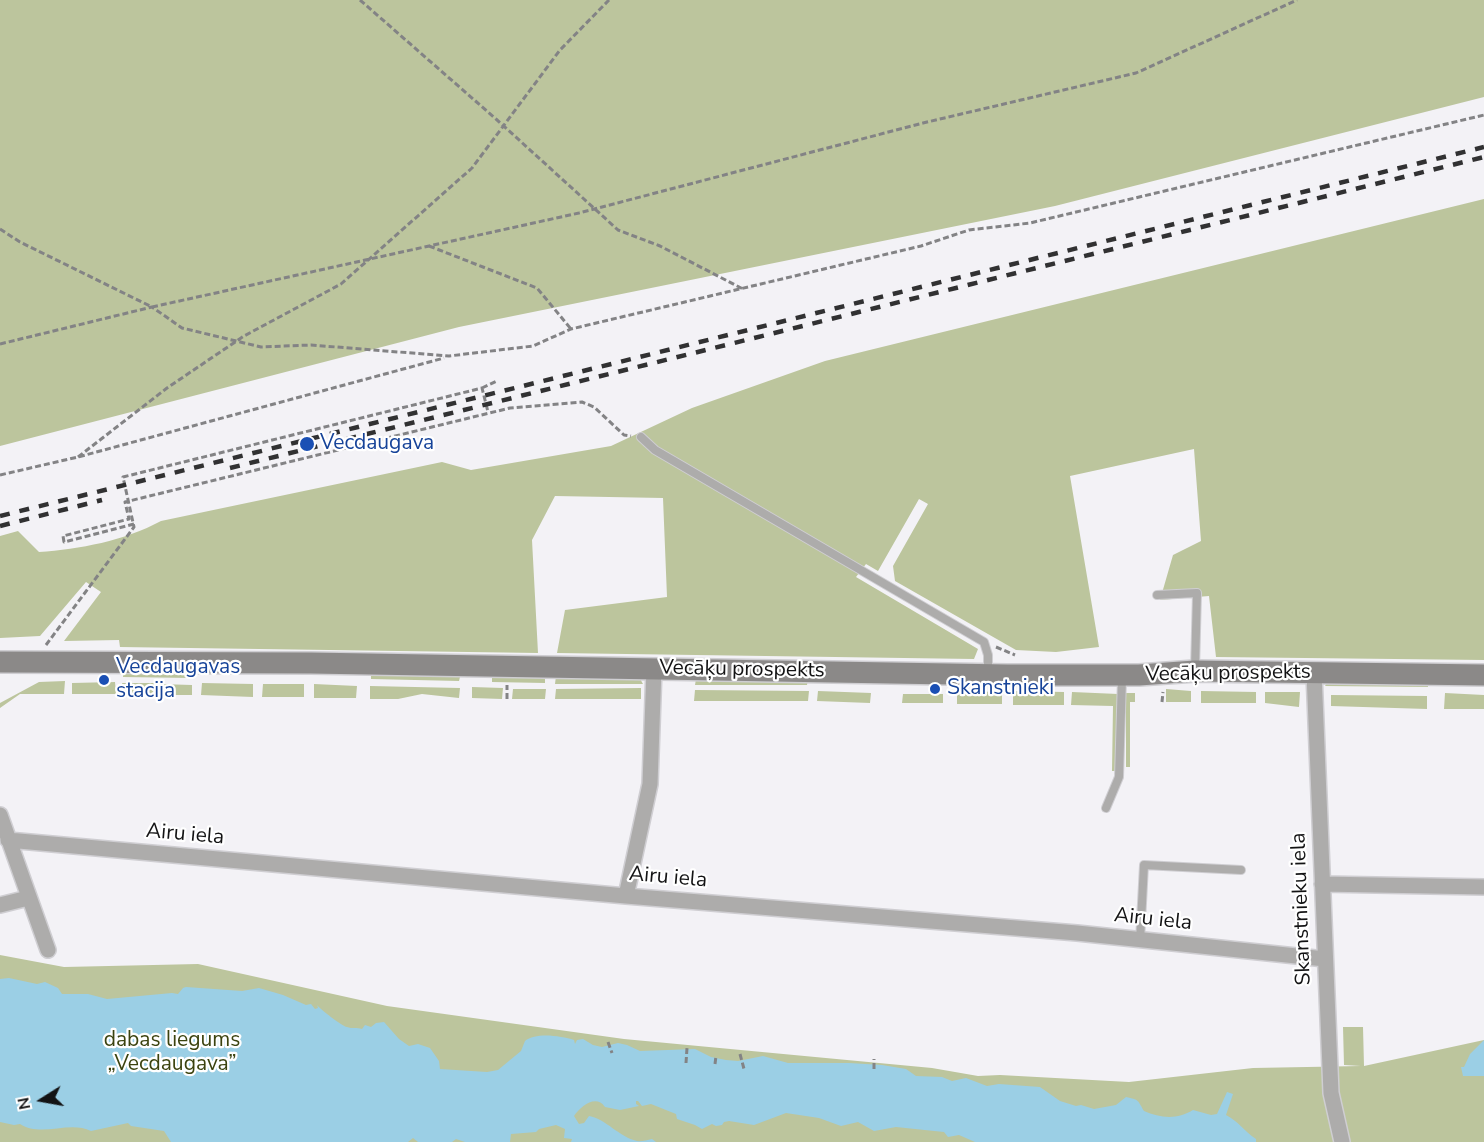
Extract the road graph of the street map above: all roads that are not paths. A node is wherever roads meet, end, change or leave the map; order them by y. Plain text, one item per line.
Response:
1 (641, 437) road end
2 (1157, 595) dead end
3 (0, 662) edge
4 (654, 668) junction
5 (1195, 671) junction
6 (1314, 673) junction
7 (988, 675) junction
8 (1122, 675) junction
9 (1484, 675) edge
10 (1106, 808) dead end
11 (0, 815) edge
12 (8, 840) junction
13 (1241, 870) dead end
14 (1322, 884) junction
15 (1484, 887) edge
16 (626, 896) junction
17 (28, 898) junction
18 (0, 905) edge
19 (1140, 941) junction
20 (48, 950) dead end
21 (1325, 959) junction
22 (1342, 1142) edge

1 - 7 lane
2 - 5 lane
3 - 4 main road, Vecāķu prospekts
4 - 7 main road, Vecāķu prospekts
4 - 16 street
5 - 6 main road, Vecāķu prospekts
5 - 8 main road, Vecāķu prospekts
6 - 9 main road, Vecāķu prospekts
6 - 14 street, Skanstnieku iela
7 - 8 main road, Vecāķu prospekts
8 - 10 lane
11 - 12 street
12 - 16 street, Airu iela
12 - 17 street
13 - 19 lane
14 - 15 street
14 - 21 street, Skanstnieku iela
16 - 19 street, Airu iela
17 - 18 street
17 - 20 street
19 - 21 street, Airu iela
21 - 22 street, Skanstnieku iela

